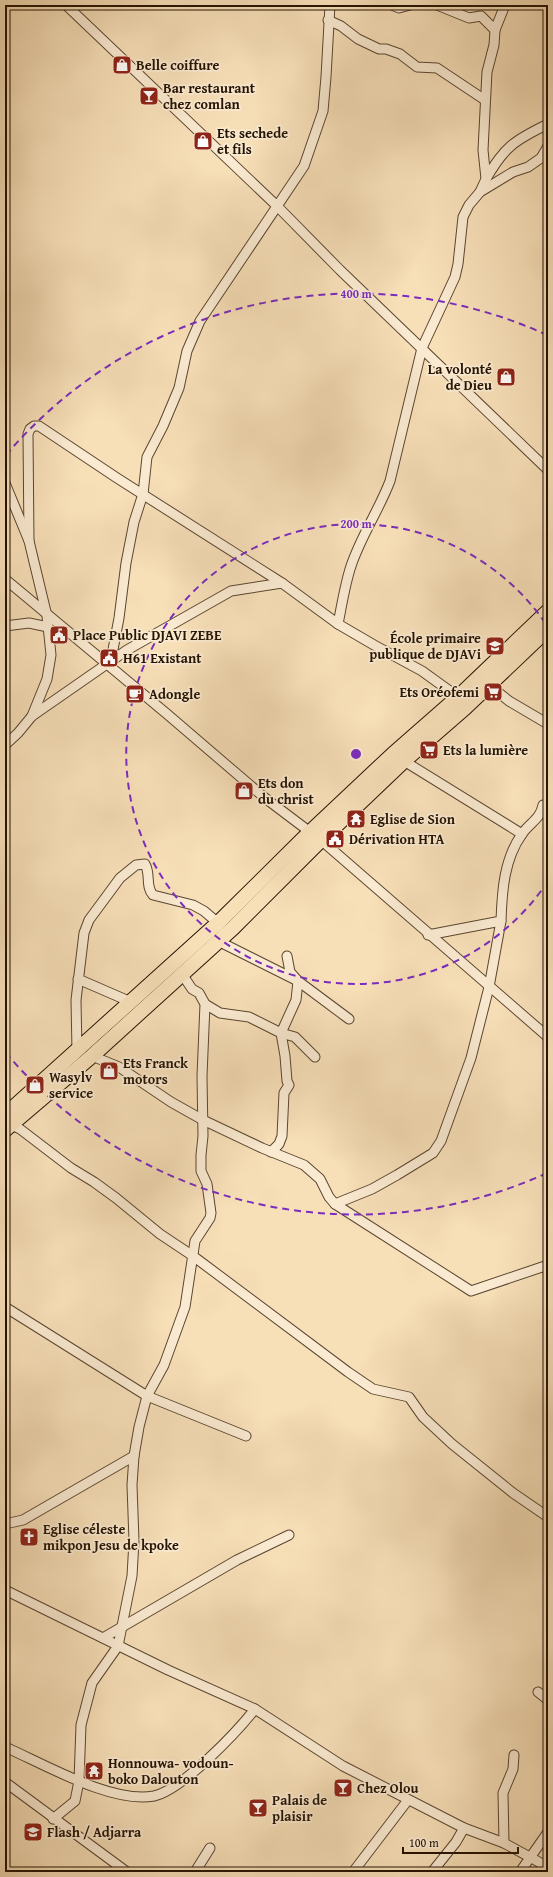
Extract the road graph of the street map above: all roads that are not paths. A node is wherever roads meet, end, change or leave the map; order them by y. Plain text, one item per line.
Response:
1 (66, 5) edge
2 (330, 5) edge
3 (392, 5) edge
4 (410, 5) edge
5 (437, 5) edge
6 (505, 5) edge
7 (456, 8) edge
8 (328, 20) junction
9 (495, 30) junction
10 (485, 100) junction
11 (548, 124) edge
12 (548, 146) edge
13 (486, 179) junction
14 (480, 192) junction
15 (277, 206) junction
16 (422, 348) junction
17 (548, 470) edge
18 (5, 483) edge
19 (143, 494) junction
20 (29, 542) junction
21 (5, 579) edge
22 (282, 583) junction
23 (548, 611) edge
24 (47, 616) junction
25 (338, 624) junction
26 (5, 626) edge
27 (48, 627) junction
28 (548, 629) edge
29 (109, 662) junction
30 (489, 685) junction
31 (458, 697) junction
32 (32, 716) junction
33 (548, 724) edge
34 (5, 745) edge
35 (404, 761) junction
36 (543, 805) dead end
37 (522, 834) junction
38 (315, 836) junction
39 (500, 921) junction
40 (218, 924) junction
41 (428, 935) junction
42 (218, 941) junction
43 (287, 956) dead end
44 (182, 974) junction
45 (78, 979) junction
46 (298, 981) junction
47 (489, 987) junction
48 (131, 1002) junction
49 (205, 1004) junction
50 (349, 1019) dead end
51 (281, 1033) junction
52 (548, 1036) edge
53 (77, 1051) junction
54 (92, 1056) junction
55 (315, 1057) dead end
56 (203, 1120) junction
57 (7, 1123) edge
58 (271, 1152) junction
59 (335, 1204) junction
60 (193, 1256) junction
61 (548, 1265) edge
62 (5, 1307) edge
63 (147, 1396) junction
64 (246, 1436) dead end
65 (134, 1456) junction
66 (548, 1518) edge
67 (5, 1524) edge
68 (289, 1535) dead end
69 (5, 1590) edge
70 (123, 1628) junction
71 (103, 1638) junction
72 (118, 1646) junction
73 (538, 1692) dead end
74 (548, 1700) edge
75 (255, 1709) junction
76 (5, 1747) edge
77 (514, 1755) dead end
78 (79, 1780) junction
79 (5, 1782) edge
80 (408, 1800) junction
81 (53, 1819) junction
82 (464, 1828) junction
83 (548, 1832) edge
84 (504, 1843) junction
85 (210, 1848) dead end
86 (529, 1858) junction
87 (548, 1867) edge
88 (127, 1872) edge
89 (195, 1872) edge
90 (353, 1872) edge
91 (432, 1872) edge
92 (520, 1872) edge

1 - 15 street
2 - 8 street
3 - 4 street
5 - 7 street
6 - 9 street
7 - 9 street
8 - 10 street
8 - 15 street
9 - 10 street
10 - 13 street
11 - 13 street
12 - 14 street
13 - 14 street
14 - 16 street
15 - 16 street
15 - 19 street
16 - 17 street
16 - 25 street
18 - 20 street
19 - 20 street
19 - 22 street
19 - 29 street
20 - 24 street
21 - 24 street
22 - 25 street
22 - 29 street
23 - 31 main road
24 - 27 street
24 - 29 street
25 - 31 street
26 - 27 street
27 - 32 street
28 - 30 main road
29 - 32 street
29 - 38 street
30 - 33 street
30 - 35 main road
31 - 38 main road
32 - 34 street
35 - 37 street
35 - 38 main road
36 - 37 street
37 - 39 street
38 - 40 main road
38 - 41 street
38 - 42 main road
39 - 41 street
39 - 47 street
40 - 45 street
40 - 48 main road
41 - 47 street
42 - 44 main road
42 - 46 street
43 - 46 street
44 - 49 street
44 - 54 main road
45 - 48 street
45 - 53 street
46 - 50 street
46 - 51 street
47 - 52 street
47 - 59 street
48 - 53 main road
49 - 51 street
49 - 56 street
51 - 55 street
51 - 58 street
53 - 57 main road
54 - 56 street
54 - 57 main road
56 - 58 street
56 - 60 street
57 - 60 street
58 - 59 street
59 - 61 street
60 - 63 street
60 - 66 street
62 - 63 street
63 - 64 street
63 - 65 street
65 - 67 street
65 - 70 street
68 - 70 street
69 - 71 street
70 - 71 street
70 - 72 street
71 - 72 street
72 - 75 street
72 - 78 street
73 - 74 street
75 - 78 street
75 - 80 street
76 - 78 street
77 - 84 street
78 - 81 street
79 - 81 street
80 - 82 street
80 - 90 street
81 - 88 street
82 - 84 street
82 - 91 street
83 - 86 street
84 - 86 street
85 - 89 street
86 - 87 street
86 - 92 street

